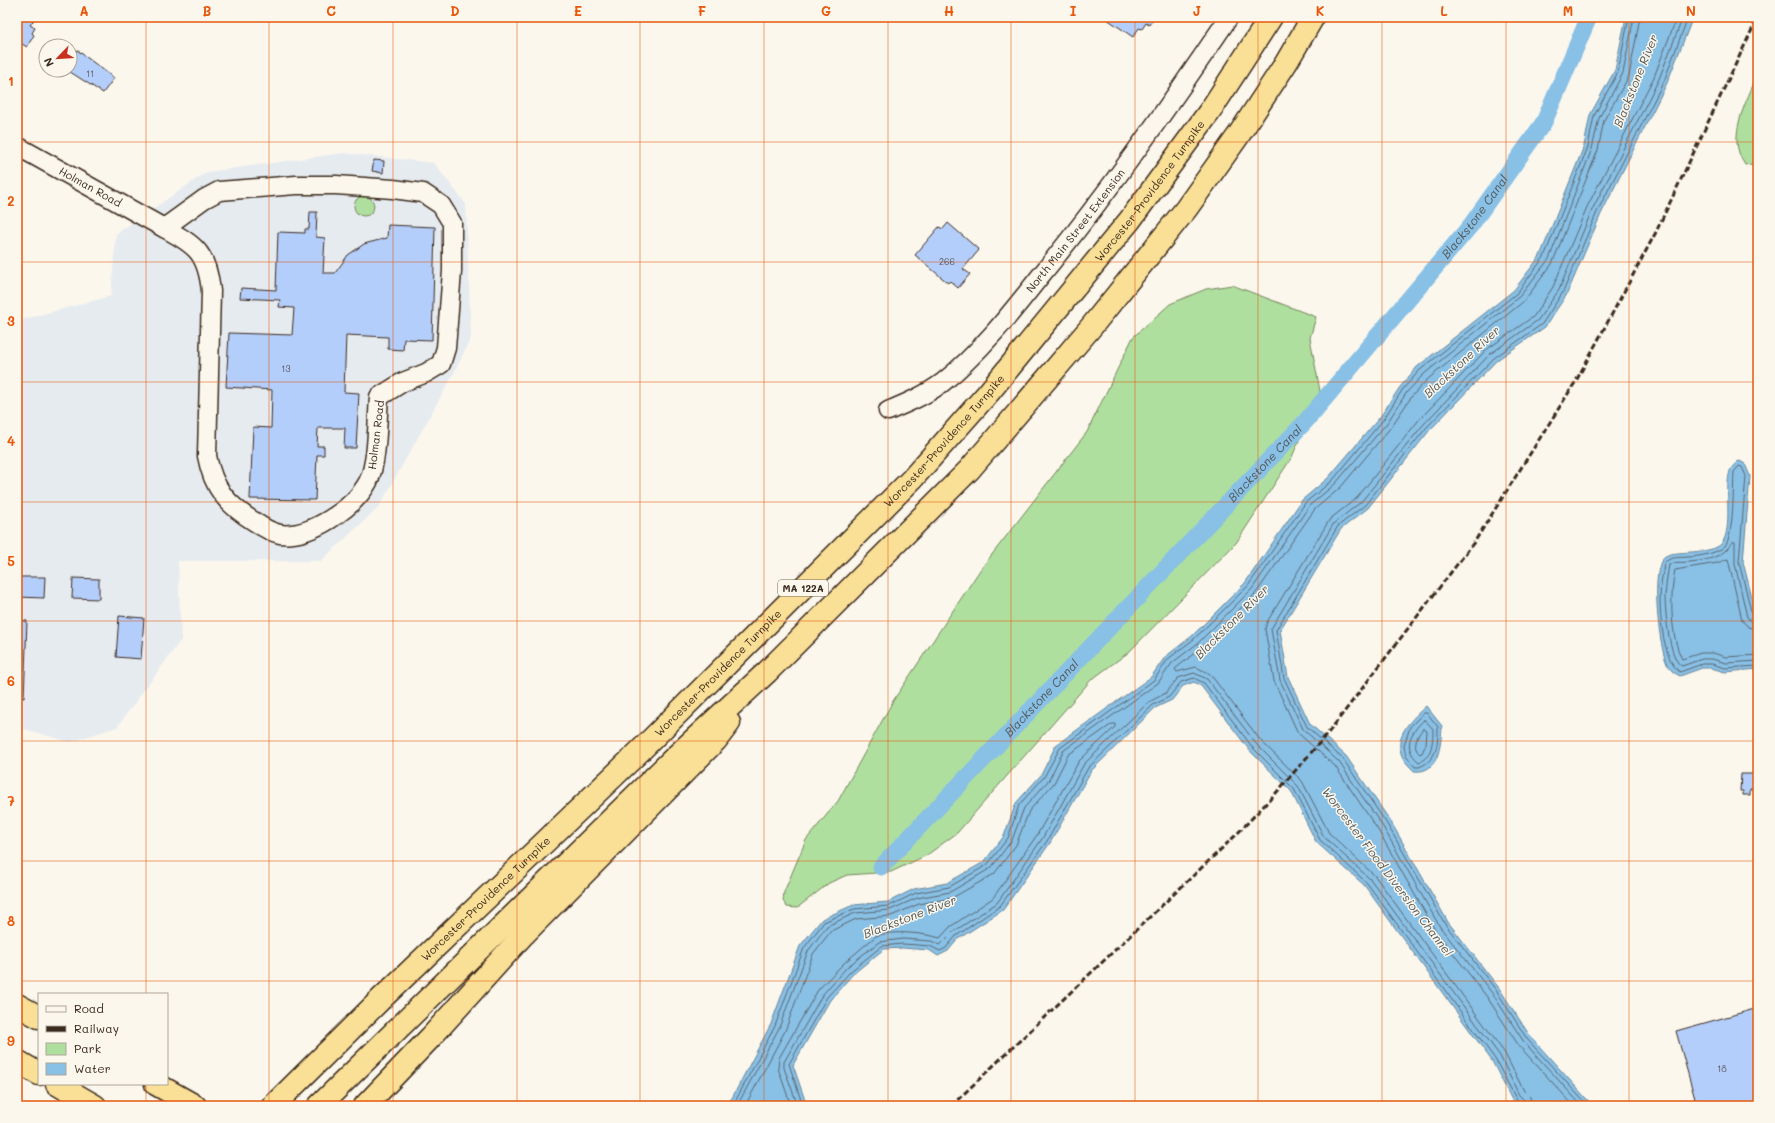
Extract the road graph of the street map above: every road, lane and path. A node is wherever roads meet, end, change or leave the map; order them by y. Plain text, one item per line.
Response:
1 (1229, 17) edge
2 (1271, 17) edge
3 (1313, 17) edge
4 (17, 146) edge
5 (164, 228) junction
6 (888, 412) dead end
7 (767, 672) junction
8 (17, 1005) edge
9 (38, 1016) edge
10 (17, 1061) edge
11 (38, 1073) edge
12 (59, 1085) edge
13 (158, 1085) edge
14 (187, 1102) edge
15 (95, 1106) edge
16 (273, 1106) edge
17 (319, 1106) edge
18 (365, 1106) edge

1 - 6 street, North Main Street Extension
2 - 16 highway, Worcester-Providence Turnpike / MA 122A
3 - 7 highway, MA 122A
4 - 5 street, Holman Road
5 - 5 street, Holman Road
7 - 17 highway, MA 122A
7 - 18 highway
8 - 9 highway
10 - 11 highway
12 - 15 highway
13 - 14 highway

